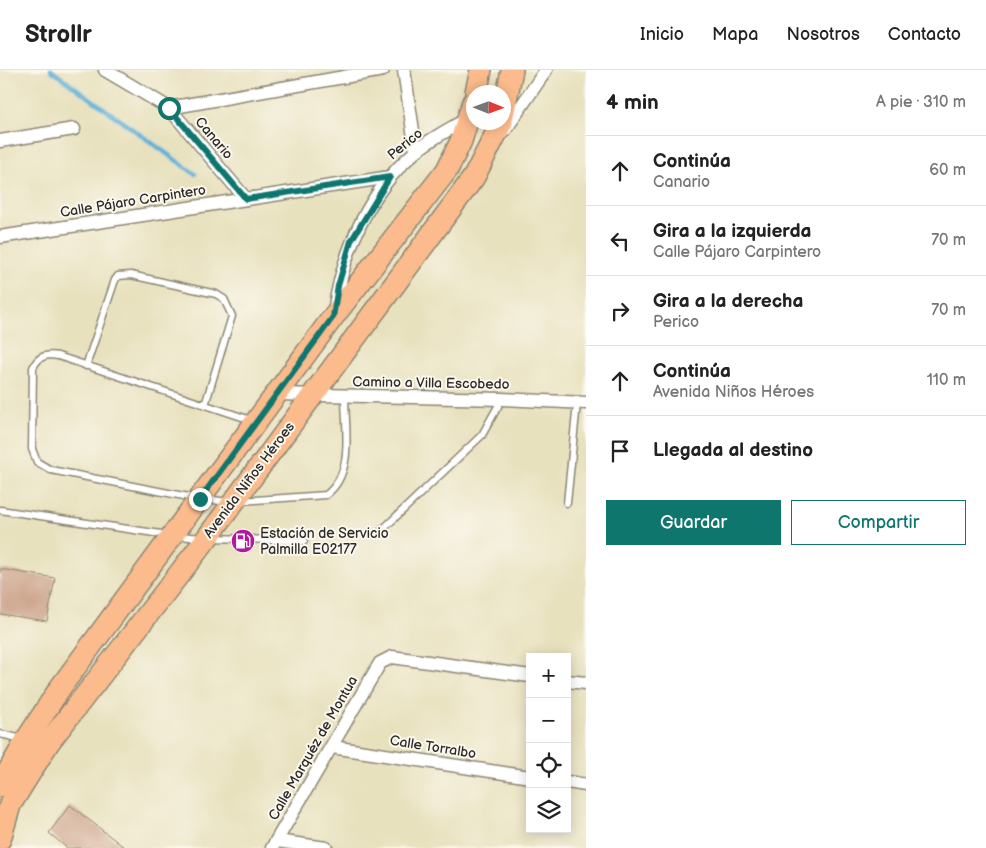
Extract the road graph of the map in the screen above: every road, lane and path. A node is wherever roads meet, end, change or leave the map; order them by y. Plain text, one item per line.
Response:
1 (105, 70) edge
2 (383, 70) edge
3 (404, 70) edge
4 (481, 70) edge
5 (512, 70) edge
6 (546, 70) edge
7 (478, 85) edge
8 (509, 85) edge
9 (169, 108) junction
10 (466, 114) edge
11 (466, 122) edge
12 (74, 129) dead end
13 (498, 130) edge
14 (0, 140) edge
15 (416, 151) junction
16 (390, 177) junction
17 (474, 177) junction
18 (246, 199) junction
19 (0, 237) edge
20 (333, 317) junction
21 (86, 366) junction
22 (276, 394) junction
23 (312, 395) junction
24 (344, 396) junction
25 (502, 399) junction
26 (581, 403) edge
27 (205, 405) junction
28 (256, 421) junction
29 (200, 499) junction
30 (232, 502) junction
31 (567, 503) dead end
32 (0, 510) edge
33 (380, 532) dead end
34 (174, 535) junction
35 (206, 538) junction
36 (304, 542) dead end
37 (526, 675) edge
38 (571, 681) edge
39 (586, 683) edge
40 (0, 734) edge
41 (38, 740) junction
42 (332, 747) junction
43 (526, 775) edge
44 (571, 783) edge
45 (586, 785) edge
46 (0, 786) edge
47 (0, 839) edge
48 (275, 844) edge
49 (326, 848) edge

1 - 9 street, Canario
2 - 9 street
3 - 15 street
4 - 7 main road
5 - 8 main road
6 - 17 street
9 - 18 street, Canario
10 - 15 street, Perico
11 - 20 main road, Avenida Niños Héroes
12 - 14 street
13 - 17 main road, Avenida Niños Héroes
15 - 16 street, Perico
16 - 18 street, Calle Pájaro Carpintero
16 - 20 street, Perico
17 - 23 main road, Avenida Niños Héroes
18 - 19 street, Calle Pájaro Carpintero
20 - 22 main road, Avenida Niños Héroes
21 - 27 lane
21 - 27 lane
21 - 29 lane
22 - 23 street, Camino a Villa Escobedo
22 - 28 main road, Avenida Niños Héroes
23 - 24 street, Camino a Villa Escobedo
23 - 30 main road, Avenida Niños Héroes
24 - 25 street, Camino a Villa Escobedo
24 - 30 lane
25 - 26 street, Camino a Villa Escobedo
25 - 33 lane
26 - 31 lane
27 - 28 lane
28 - 29 main road, Avenida Niños Héroes
29 - 30 lane
29 - 34 main road, Avenida Niños Héroes
30 - 35 main road, Avenida Niños Héroes
32 - 34 lane
34 - 35 lane
34 - 41 main road, Avenida Niños Héroes
35 - 36 lane
35 - 41 main road, Avenida Niños Héroes
37 - 42 street, Calle Marquéz de Montua
38 - 39 street
40 - 41 lane
41 - 46 main road, Avenida Niños Héroes
41 - 47 main road, Avenida Niños Héroes
42 - 43 street, Calle Torralbo
42 - 48 street, Calle Marquéz de Montua
44 - 45 street
48 - 49 street

